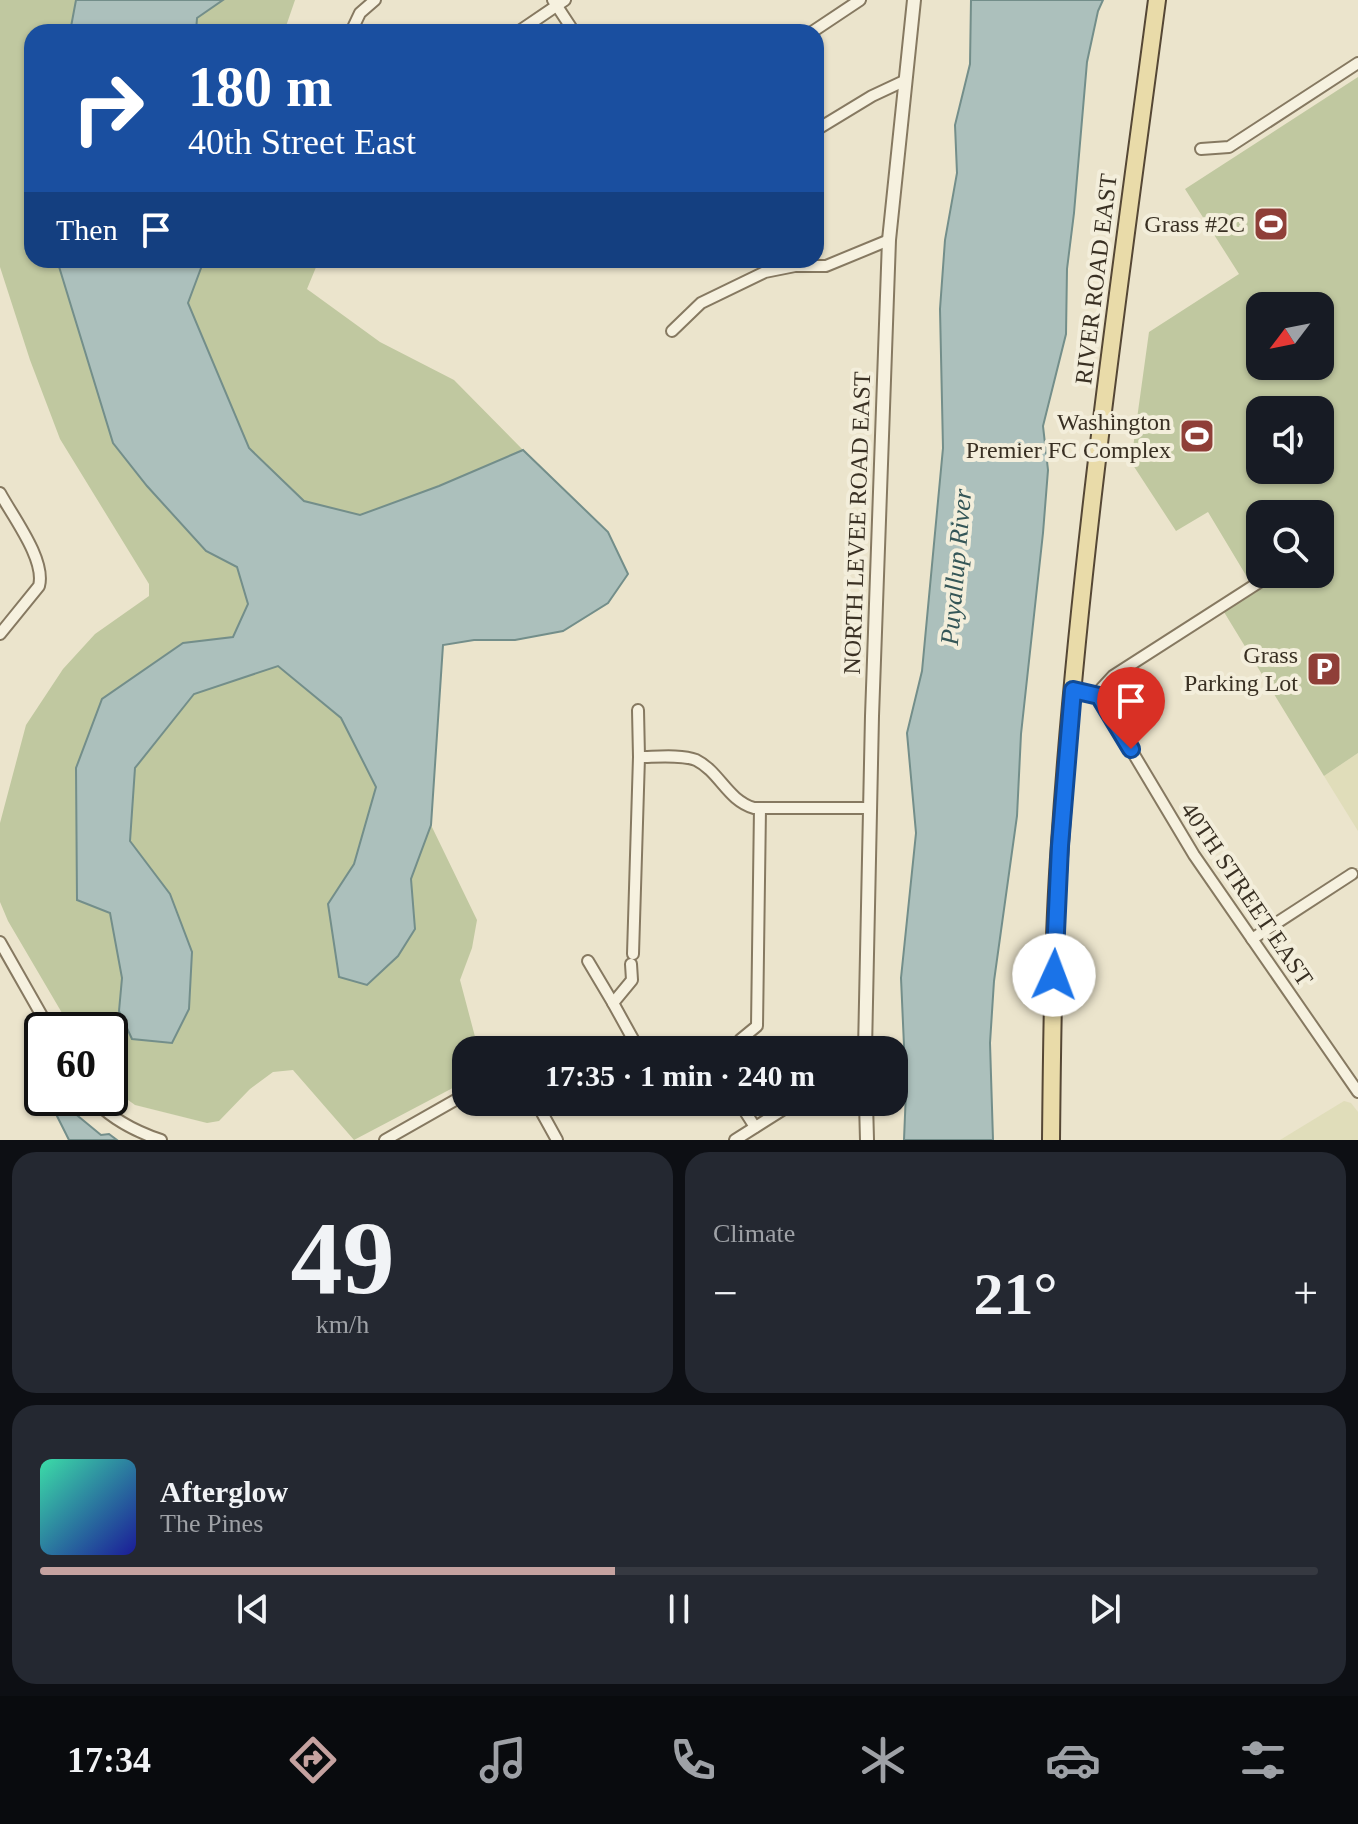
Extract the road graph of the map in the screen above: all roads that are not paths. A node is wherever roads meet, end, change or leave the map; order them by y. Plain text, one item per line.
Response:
1 (375, 0) edge
2 (860, 0) edge
3 (914, 0) edge
4 (1157, 0) edge
5 (558, 2) edge
6 (355, 24) edge
7 (529, 24) edge
8 (570, 24) edge
9 (824, 24) edge
10 (1358, 63) edge
11 (904, 81) junction
12 (824, 125) edge
13 (1201, 149) dead end
14 (889, 240) junction
15 (824, 266) edge
16 (785, 268) edge
17 (672, 331) dead end
18 (0, 493) edge
19 (1250, 588) edge
20 (0, 634) edge
21 (1073, 690) junction
22 (1099, 696) junction
23 (638, 710) dead end
24 (639, 757) junction
25 (760, 808) junction
26 (870, 808) junction
27 (1352, 874) dead end
28 (1252, 939) junction
29 (0, 942) edge
30 (588, 961) dead end
31 (613, 1003) junction
32 (40, 1012) edge
33 (631, 1036) edge
34 (746, 1036) edge
35 (865, 1036) edge
36 (1358, 1092) edge
37 (452, 1102) edge
38 (113, 1116) edge
39 (544, 1116) edge
40 (748, 1116) edge
41 (773, 1116) edge
42 (866, 1116) edge
43 (755, 1127) junction
44 (161, 1140) edge
45 (385, 1140) edge
46 (557, 1140) edge
47 (735, 1140) edge
48 (867, 1140) edge
49 (1051, 1140) edge

1 - 6 street
2 - 9 street
3 - 11 street, NORTH LEVEE ROAD EAST
4 - 21 main road, RIVER ROAD EAST
5 - 7 street
5 - 8 street
10 - 13 street
11 - 12 street
11 - 14 street, NORTH LEVEE ROAD EAST
14 - 15 street
14 - 26 street, NORTH LEVEE ROAD EAST
16 - 17 street
18 - 20 street
19 - 22 street
21 - 22 street
21 - 49 main road, RIVER ROAD EAST
22 - 28 street, 40TH STREET EAST
23 - 24 street
24 - 25 street
24 - 31 street
25 - 26 street
25 - 34 street
26 - 35 street, NORTH LEVEE ROAD EAST
27 - 28 street
28 - 36 street, 40TH STREET EAST
29 - 32 street
30 - 31 street
31 - 33 street
37 - 45 street
38 - 44 street
39 - 46 street
40 - 43 street
41 - 43 street
42 - 48 street
43 - 47 street

